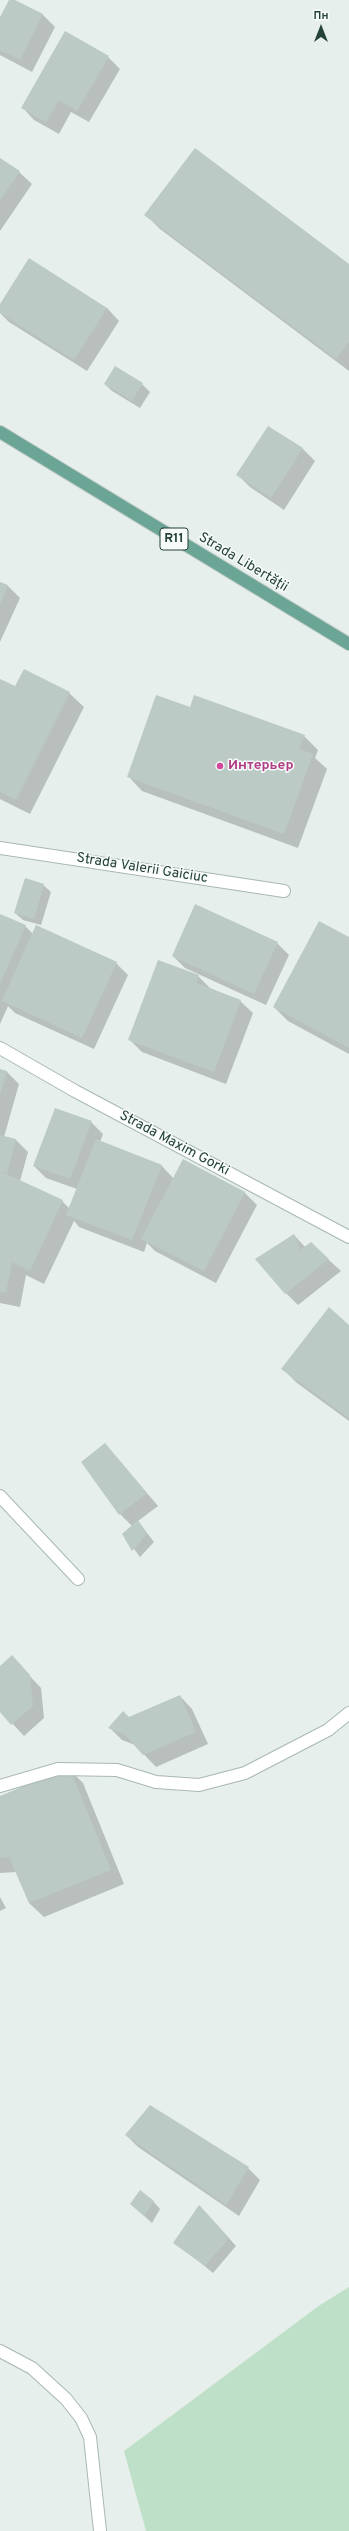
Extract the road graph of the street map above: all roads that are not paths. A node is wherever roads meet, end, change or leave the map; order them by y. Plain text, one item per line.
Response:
1 (0, 432) edge
2 (349, 644) edge
3 (0, 848) edge
4 (284, 891) dead end
5 (0, 1048) edge
6 (349, 1237) edge
7 (0, 1496) edge
8 (78, 1579) dead end
9 (349, 1713) edge
10 (0, 1786) edge
11 (0, 2351) edge
12 (100, 2531) edge

1 - 2 main road, Strada Libertății / R11
3 - 4 street, Strada Valerii Gaiciuc
5 - 6 street, Strada Maxim Gorki
7 - 8 street
9 - 10 street
11 - 12 street

